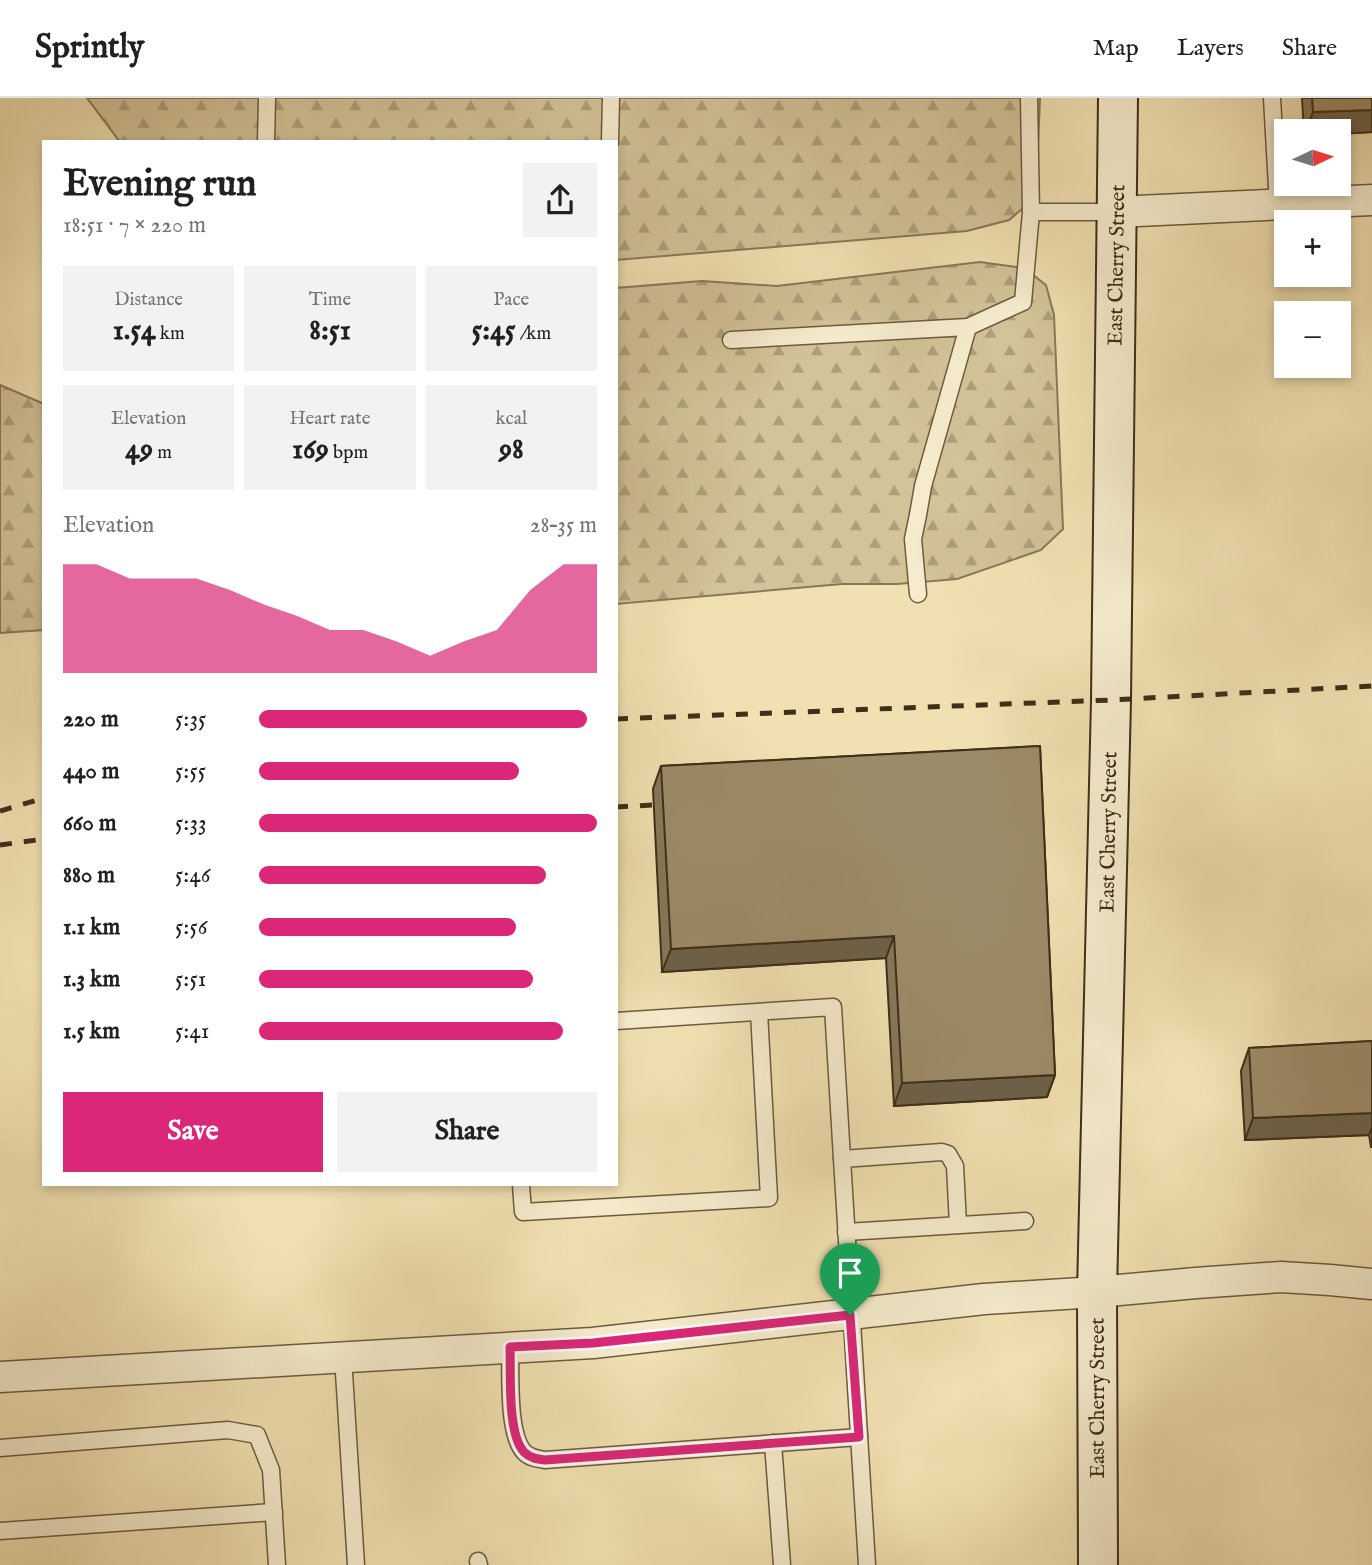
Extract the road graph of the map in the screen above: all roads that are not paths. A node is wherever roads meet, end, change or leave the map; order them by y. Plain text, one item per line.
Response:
1 (267, 98) edge
2 (611, 98) edge
3 (1029, 98) edge
4 (1118, 98) edge
5 (1272, 98) edge
6 (266, 140) edge
7 (610, 140) edge
8 (1372, 200) edge
9 (1278, 204) junction
10 (1031, 212) junction
11 (1116, 212) junction
12 (968, 327) junction
13 (731, 340) dead end
14 (918, 594) dead end
15 (759, 1012) junction
16 (618, 1021) edge
17 (842, 1158) junction
18 (522, 1186) edge
19 (1025, 1221) dead end
20 (958, 1225) junction
21 (846, 1231) junction
22 (1372, 1284) edge
23 (1097, 1292) junction
24 (850, 1315) junction
25 (510, 1347) junction
26 (343, 1357) junction
27 (0, 1377) edge
28 (859, 1437) junction
29 (773, 1443) junction
30 (0, 1448) edge
31 (274, 1512) junction
32 (0, 1531) edge
33 (277, 1565) edge
34 (356, 1565) edge
35 (782, 1565) edge
36 (867, 1565) edge
37 (1098, 1565) edge

1 - 6 lane
2 - 7 lane
3 - 10 lane
4 - 11 street, East Cherry Street
5 - 9 lane
8 - 9 street
9 - 11 street
10 - 11 lane
10 - 12 lane
11 - 23 street, East Cherry Street
12 - 13 lane
12 - 14 lane
15 - 16 lane
15 - 17 lane
15 - 18 lane
17 - 20 lane
17 - 21 lane
19 - 20 lane
20 - 21 lane
21 - 24 lane
22 - 23 street
23 - 24 street
23 - 37 street, East Cherry Street
24 - 25 street
24 - 28 lane
25 - 26 street
25 - 29 lane
26 - 27 street
26 - 34 lane
28 - 29 lane
28 - 36 lane
29 - 35 lane
30 - 31 lane
31 - 32 lane
31 - 33 lane

